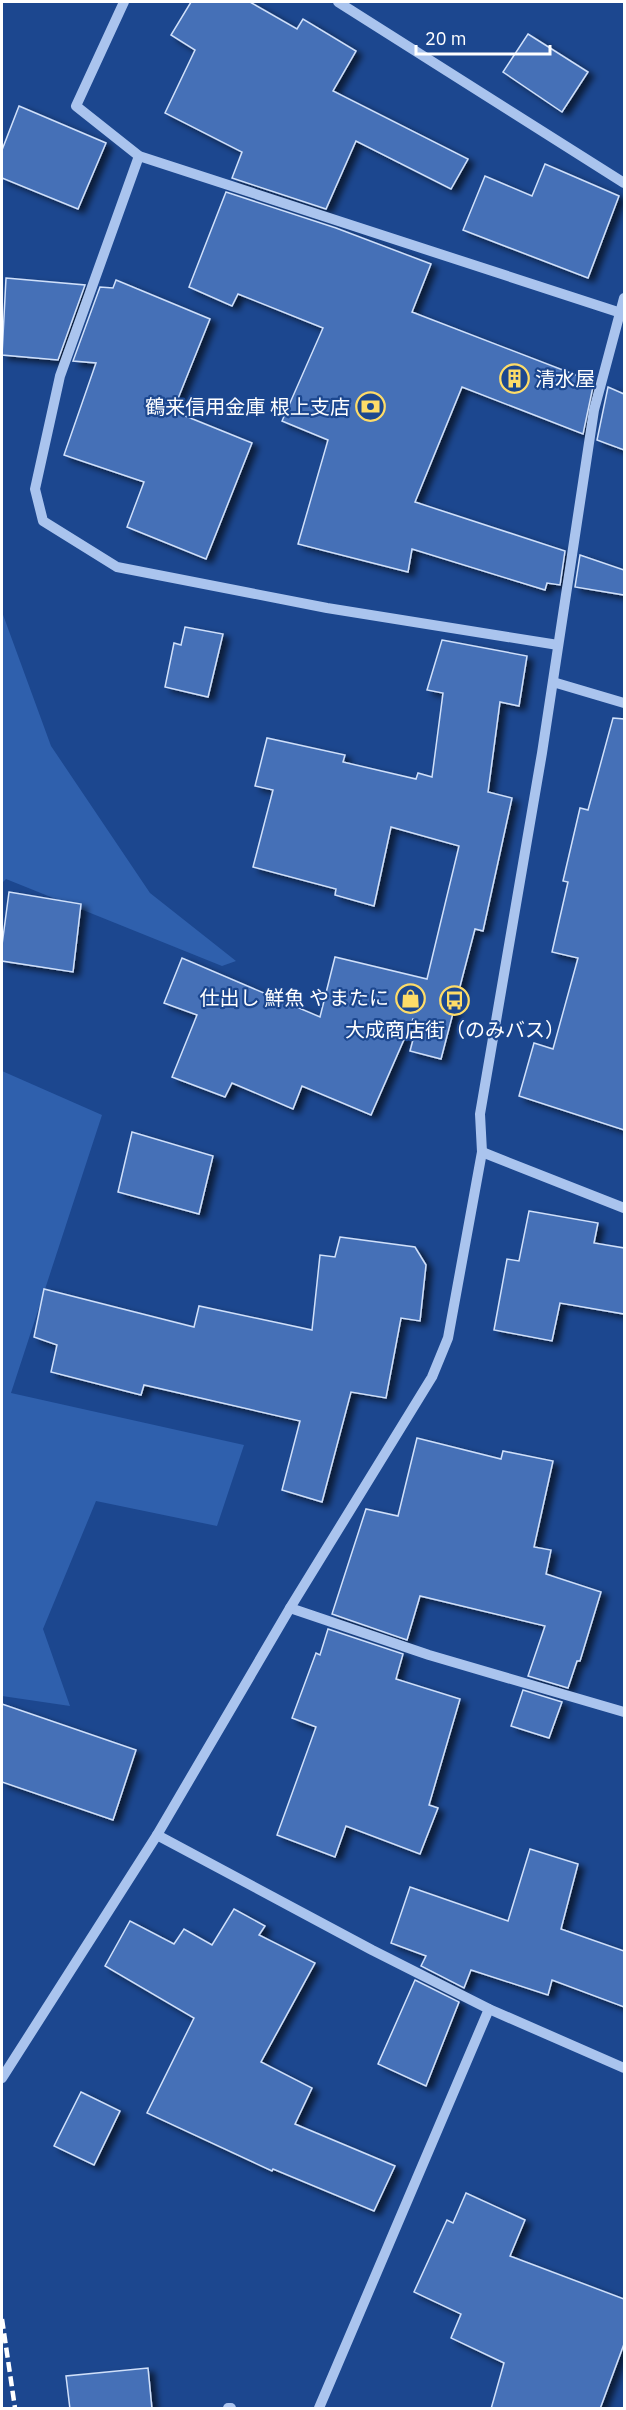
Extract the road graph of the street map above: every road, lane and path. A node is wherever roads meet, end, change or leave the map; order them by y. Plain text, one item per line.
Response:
1 (124, 2) edge
2 (338, 2) edge
3 (139, 156) junction
4 (624, 183) edge
5 (624, 298) edge
6 (621, 313) junction
7 (558, 645) junction
8 (553, 682) junction
9 (624, 703) edge
10 (482, 1152) junction
11 (624, 1208) edge
12 (290, 1608) junction
13 (624, 1712) edge
14 (157, 1835) junction
15 (489, 2009) junction
16 (624, 2067) edge
17 (2, 2078) edge
18 (319, 2409) edge

1 - 3 street
2 - 4 street
3 - 6 street
3 - 7 street
5 - 6 street
6 - 7 street
7 - 8 street
8 - 9 street
8 - 10 street
10 - 11 street
10 - 12 street
12 - 13 street
12 - 14 street
14 - 15 street
14 - 17 street
15 - 16 street
15 - 18 street

